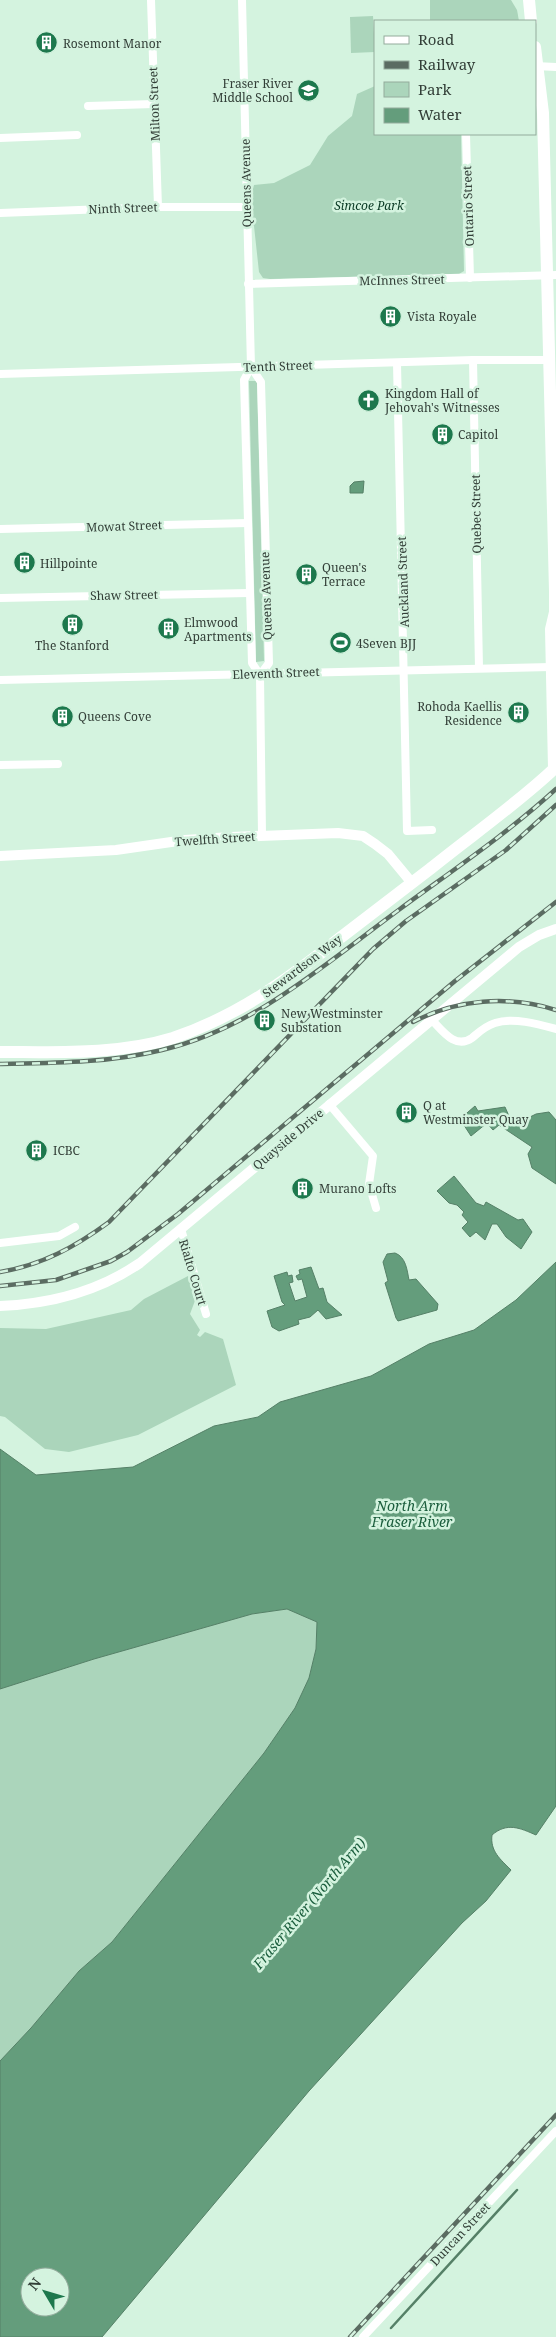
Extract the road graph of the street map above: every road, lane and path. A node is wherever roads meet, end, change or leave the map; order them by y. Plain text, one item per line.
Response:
1 (151, 0) edge
2 (242, 0) edge
3 (529, 0) edge
4 (531, 20) edge
5 (536, 66) edge
6 (556, 67) edge
7 (154, 104) junction
8 (88, 106) dead end
9 (77, 135) dead end
10 (466, 135) edge
11 (0, 138) edge
12 (158, 207) junction
13 (246, 207) junction
14 (0, 213) edge
15 (551, 275) edge
16 (470, 278) junction
17 (248, 284) junction
18 (474, 360) junction
19 (552, 360) edge
20 (397, 363) junction
21 (251, 367) junction
22 (0, 374) edge
23 (248, 522) junction
24 (0, 529) edge
25 (249, 593) junction
26 (0, 598) edge
27 (555, 614) edge
28 (551, 666) junction
29 (478, 668) junction
30 (405, 670) junction
31 (260, 675) junction
32 (0, 680) edge
33 (58, 764) dead end
34 (0, 765) edge
35 (555, 767) edge
36 (432, 830) dead end
37 (262, 835) junction
38 (0, 856) edge
39 (412, 883) junction
40 (556, 929) edge
41 (431, 1019) junction
42 (556, 1029) edge
43 (0, 1052) edge
44 (329, 1104) junction
45 (376, 1208) dead end
46 (75, 1227) dead end
47 (181, 1230) junction
48 (0, 1243) edge
49 (0, 1306) edge
50 (206, 1314) dead end
51 (556, 2131) edge
52 (363, 2337) edge

1 - 7 street, Milton Street
2 - 13 street, Queens Avenue
3 - 4 main road
5 - 6 street
5 - 15 main road
7 - 8 street
7 - 12 street, Milton Street
9 - 11 street
10 - 16 street, Ontario Street
12 - 13 street, Ninth Street
12 - 14 street, Ninth Street
13 - 17 street, Queens Avenue
15 - 16 street, McInnes Street
15 - 19 main road
16 - 17 street, McInnes Street
17 - 21 street, Queens Avenue
18 - 19 street, Tenth Street
18 - 20 street, Tenth Street
18 - 29 street, Quebec Street
19 - 27 main road
20 - 21 street, Tenth Street
20 - 30 street, Auckland Street
21 - 22 street, Tenth Street
21 - 23 street, Queens Avenue
21 - 31 street, Queens Avenue
23 - 24 street, Mowat Street
23 - 25 street, Queens Avenue
25 - 26 street, Shaw Street
25 - 31 street, Queens Avenue
27 - 28 main road
28 - 29 street, Eleventh Street
28 - 35 main road
29 - 30 street, Eleventh Street
30 - 31 street, Eleventh Street
30 - 36 street, Auckland Street
31 - 32 street, Eleventh Street
31 - 37 street, Queens Avenue
33 - 34 street
35 - 39 main road, Stewardson Way
37 - 38 street, Twelfth Street
37 - 39 street, Twelfth Street
39 - 43 main road, Stewardson Way
40 - 41 street, Quayside Drive
41 - 42 street
41 - 44 street, Quayside Drive
44 - 45 street
44 - 47 street, Quayside Drive
46 - 48 street
47 - 49 street, Quayside Drive
47 - 50 street, Rialto Court
51 - 52 street, Duncan Street

